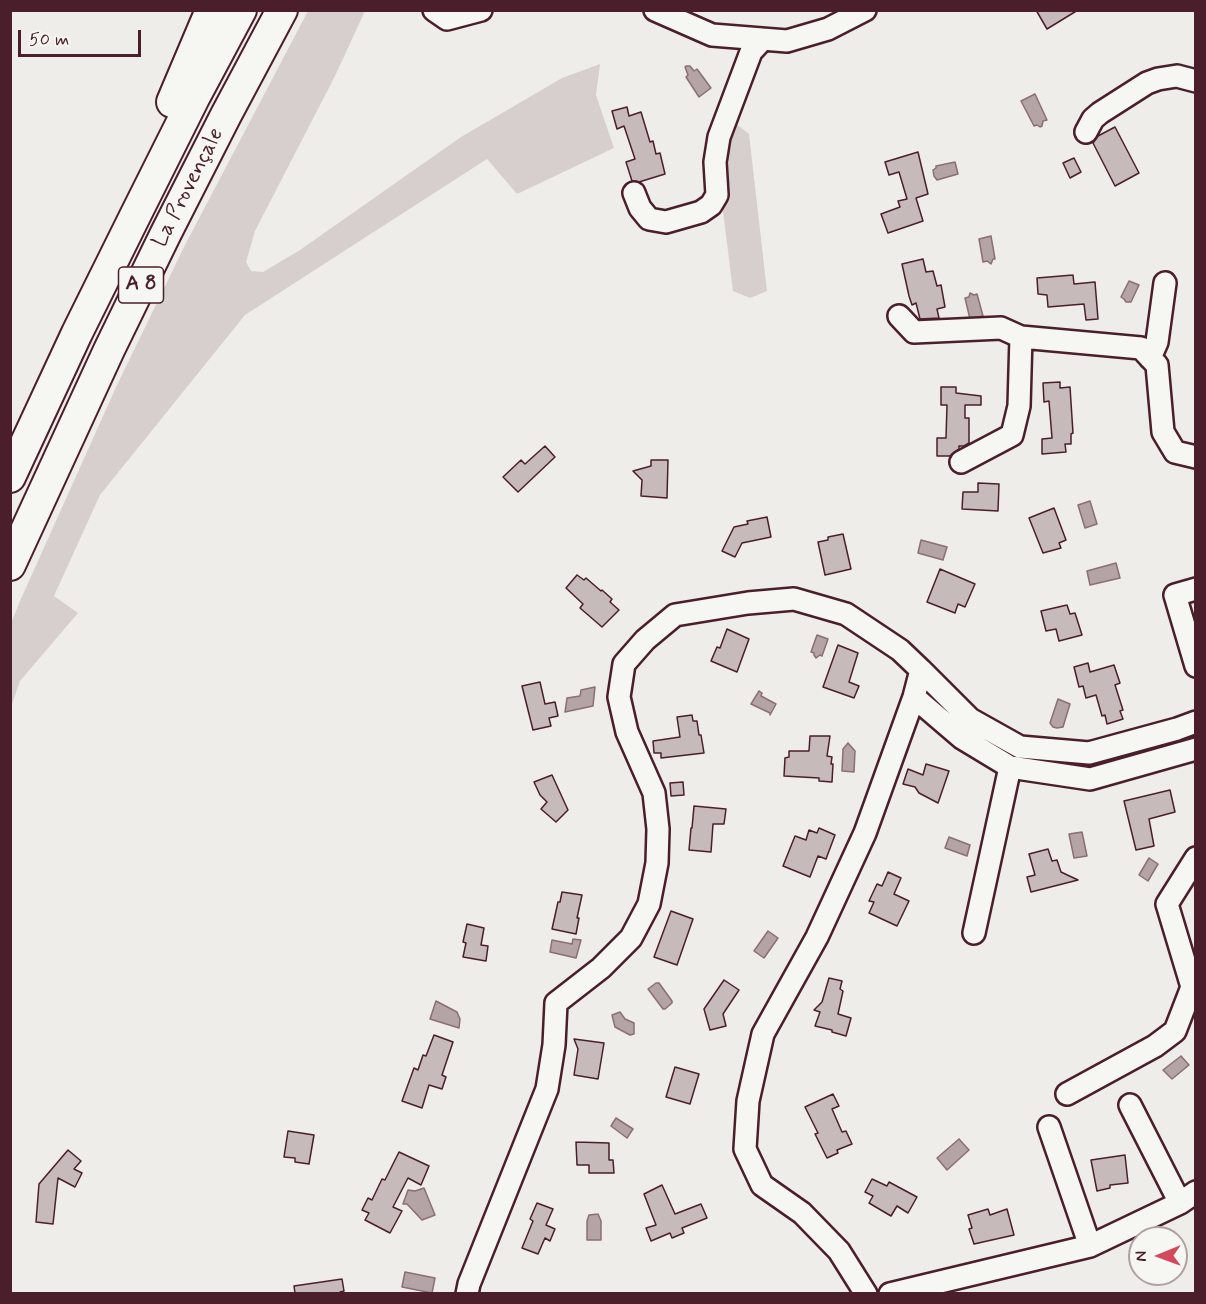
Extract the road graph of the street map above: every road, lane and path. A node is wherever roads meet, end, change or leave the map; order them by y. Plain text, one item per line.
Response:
1 (211, 10) edge
2 (241, 10) edge
3 (282, 10) edge
4 (434, 10) edge
5 (481, 10) edge
6 (656, 10) edge
7 (865, 10) edge
8 (763, 39) junction
9 (1196, 81) edge
10 (1086, 132) dead end
11 (634, 193) dead end
12 (1166, 283) dead end
13 (899, 316) dead end
14 (77, 333) junction
15 (1021, 338) junction
16 (1150, 358) junction
17 (1196, 457) edge
18 (961, 462) dead end
19 (10, 477) edge
20 (10, 565) edge
21 (1196, 589) edge
22 (1196, 666) edge
23 (921, 670) junction
24 (914, 697) junction
25 (1196, 722) edge
26 (1196, 749) edge
27 (1011, 767) junction
28 (1196, 858) edge
29 (974, 933) dead end
30 (1067, 1094) dead end
31 (1130, 1105) dead end
32 (1049, 1127) dead end
33 (1188, 1198) edge
34 (1090, 1246) junction
35 (467, 1293) edge
36 (866, 1293) edge
37 (890, 1293) edge

1 - 14 highway
2 - 14 highway, La Provençale / A 8
3 - 20 highway, La Provençale / A 8
4 - 5 street
6 - 8 street
7 - 8 street
8 - 11 street
9 - 10 street
12 - 16 street
13 - 15 street
14 - 19 highway, La Provençale / A 8
15 - 16 street
15 - 18 street
16 - 17 street
21 - 22 street
23 - 24 street
23 - 25 street
23 - 35 street
24 - 27 street
24 - 36 street
26 - 27 street
27 - 29 street
28 - 30 street
31 - 33 street
32 - 34 street
33 - 34 street
34 - 37 street

